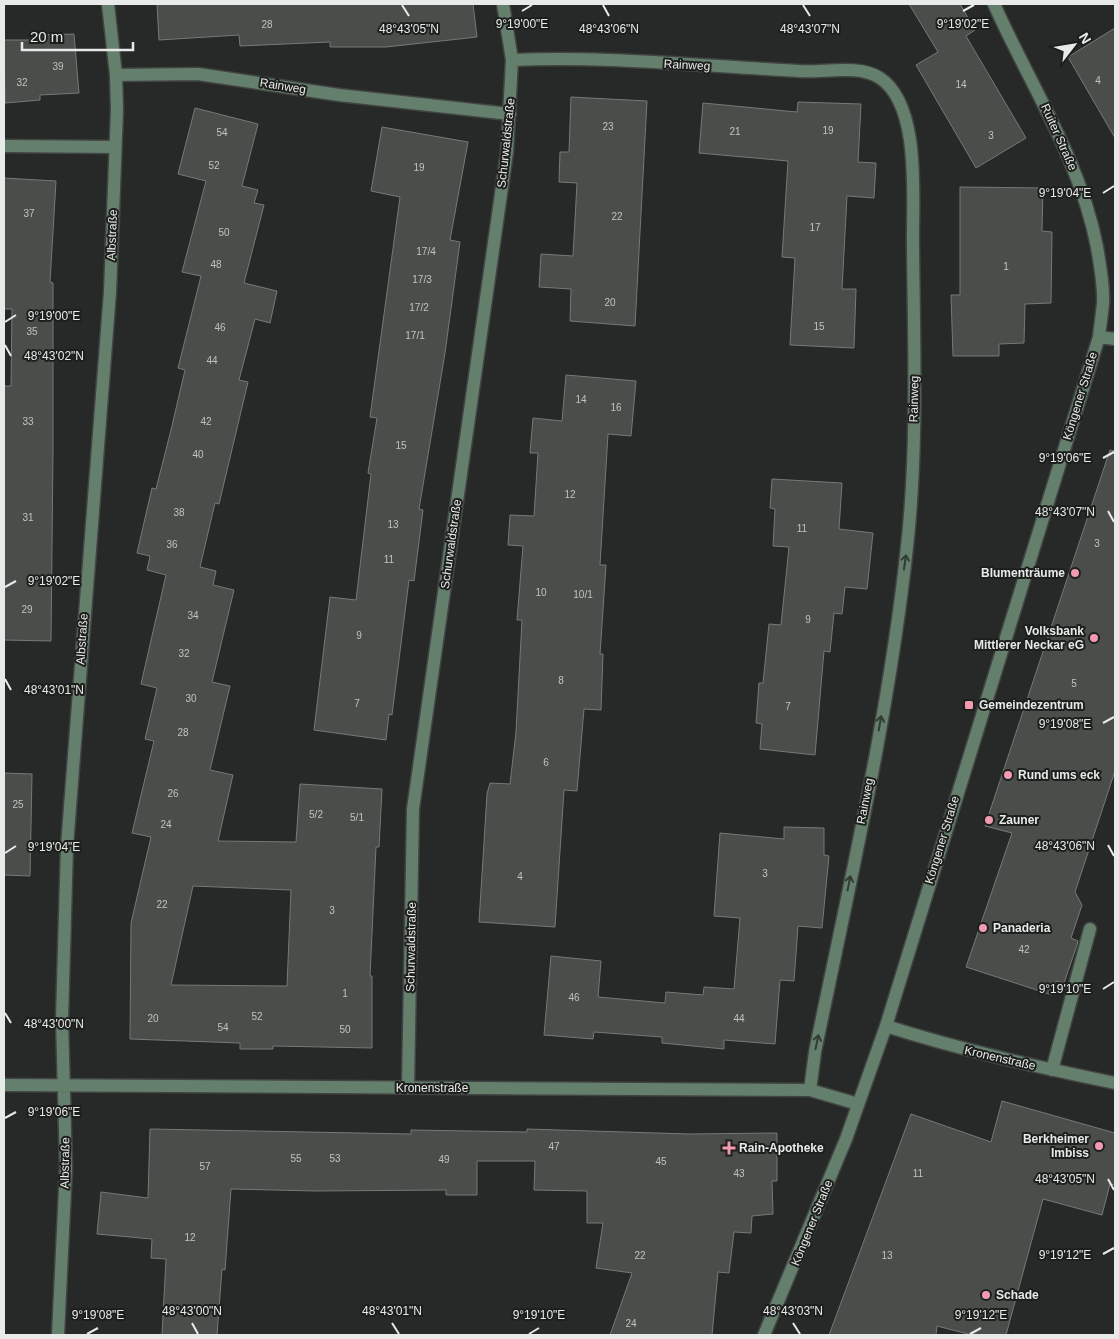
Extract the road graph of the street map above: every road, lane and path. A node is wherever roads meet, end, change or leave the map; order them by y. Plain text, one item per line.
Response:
1 (108, 4) edge
2 (503, 4) edge
3 (994, 4) edge
4 (512, 60) junction
5 (116, 75) junction
6 (510, 114) junction
7 (4, 146) edge
8 (115, 147) junction
9 (1099, 337) junction
10 (1115, 339) edge
11 (1090, 928) dead end
12 (886, 1026) junction
13 (1052, 1070) junction
14 (1115, 1083) edge
15 (4, 1085) edge
16 (62, 1086) junction
17 (408, 1087) junction
18 (810, 1090) junction
19 (858, 1104) junction
20 (58, 1335) edge
21 (764, 1335) edge

1 - 5 street, Albstraße
2 - 4 street, Schurwaldstraße
3 - 9 street, Ruiter Straße
4 - 6 street, Schurwaldstraße
18 -> 4 street, Rainweg
5 - 6 street, Rainweg
5 - 8 street, Albstraße
6 - 17 street, Schurwaldstraße
7 - 8 street
8 - 16 street, Albstraße
9 - 10 street
9 - 12 street, Köngener Straße
11 - 13 street
12 - 13 street, Kronenstraße
12 - 19 street, Köngener Straße
13 - 14 street, Kronenstraße
15 - 16 street, Kronenstraße
16 - 17 street, Kronenstraße
16 - 20 street, Albstraße
17 - 18 street, Kronenstraße
18 - 19 street, Kronenstraße
19 - 21 street, Köngener Straße

